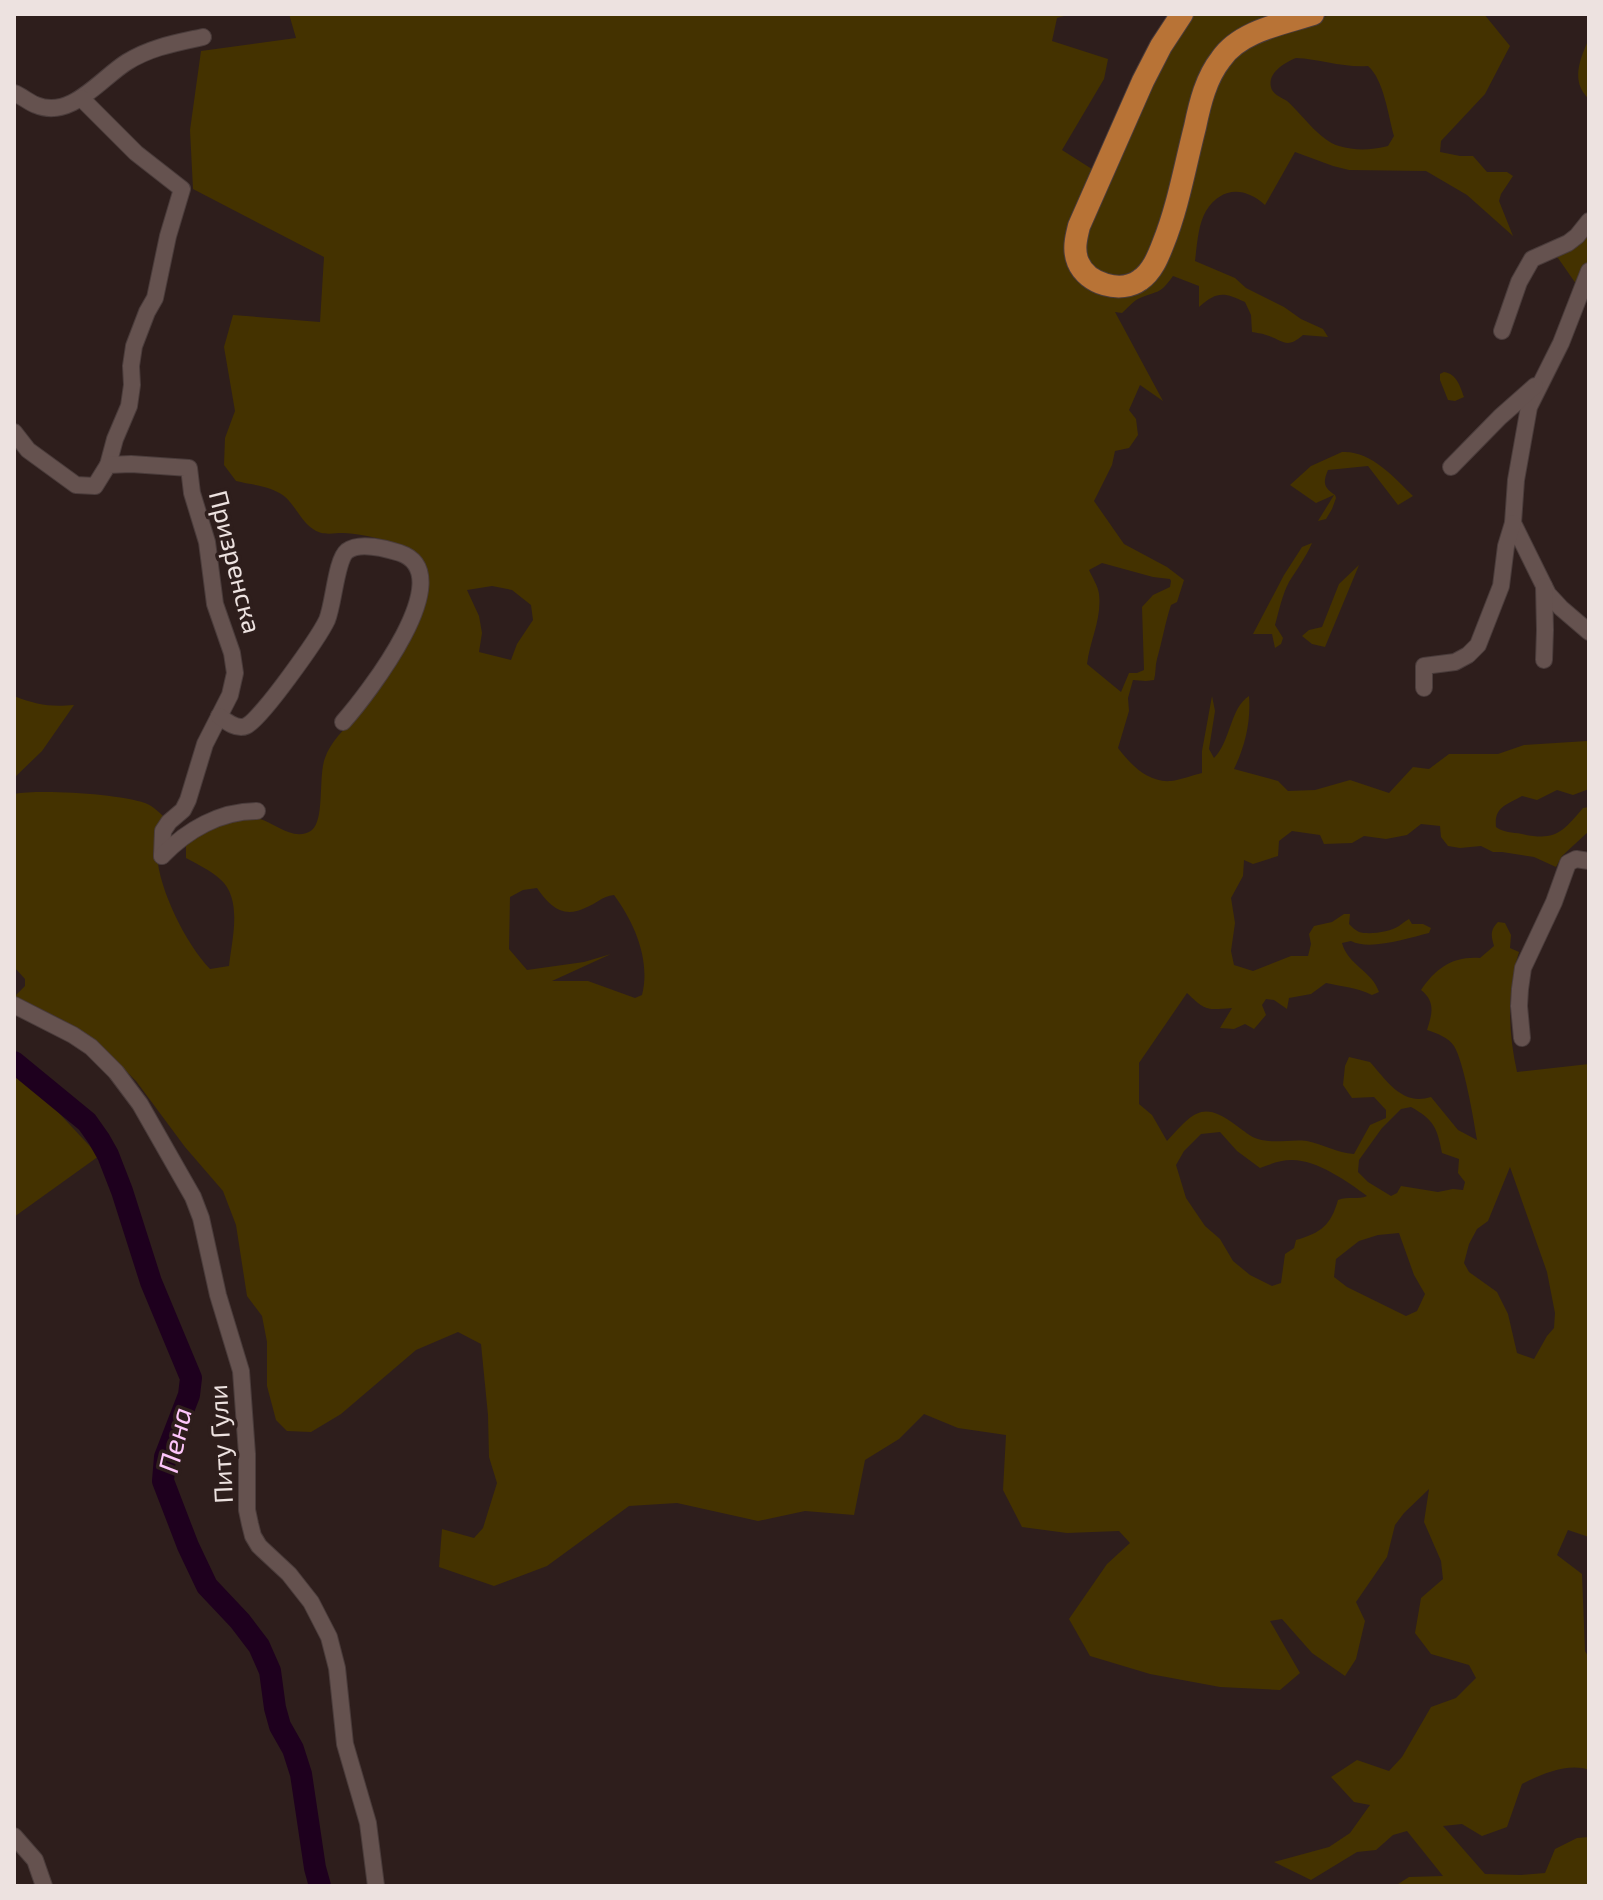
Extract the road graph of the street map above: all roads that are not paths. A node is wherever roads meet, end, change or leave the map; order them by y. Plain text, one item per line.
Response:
1 (1182, 14) edge
2 (1313, 14) edge
3 (203, 37) dead end
4 (14, 93) edge
5 (81, 98) junction
6 (1589, 221) edge
7 (1589, 271) edge
8 (1502, 331) dead end
9 (1542, 380) junction
10 (14, 432) edge
11 (108, 465) junction
12 (1451, 467) dead end
13 (1513, 523) junction
14 (1544, 586) junction
15 (1589, 632) edge
16 (1544, 660) dead end
17 (1424, 688) dead end
18 (219, 716) junction
19 (343, 722) dead end
20 (257, 811) dead end
21 (1589, 861) edge
22 (14, 1005) edge
23 (1522, 1038) dead end
24 (14, 1836) edge
25 (44, 1886) edge
26 (376, 1886) edge

1 - 2 main road
3 - 5 street
4 - 5 street
5 - 11 street
6 - 8 street
7 - 9 street
9 - 12 street
9 - 13 street
10 - 11 street
11 - 18 street, Призренска
13 - 14 street
13 - 17 street
14 - 15 street
14 - 16 street
18 - 19 street
18 - 20 street, Призренска
21 - 23 street
22 - 26 street, Питу Гули
24 - 25 street

